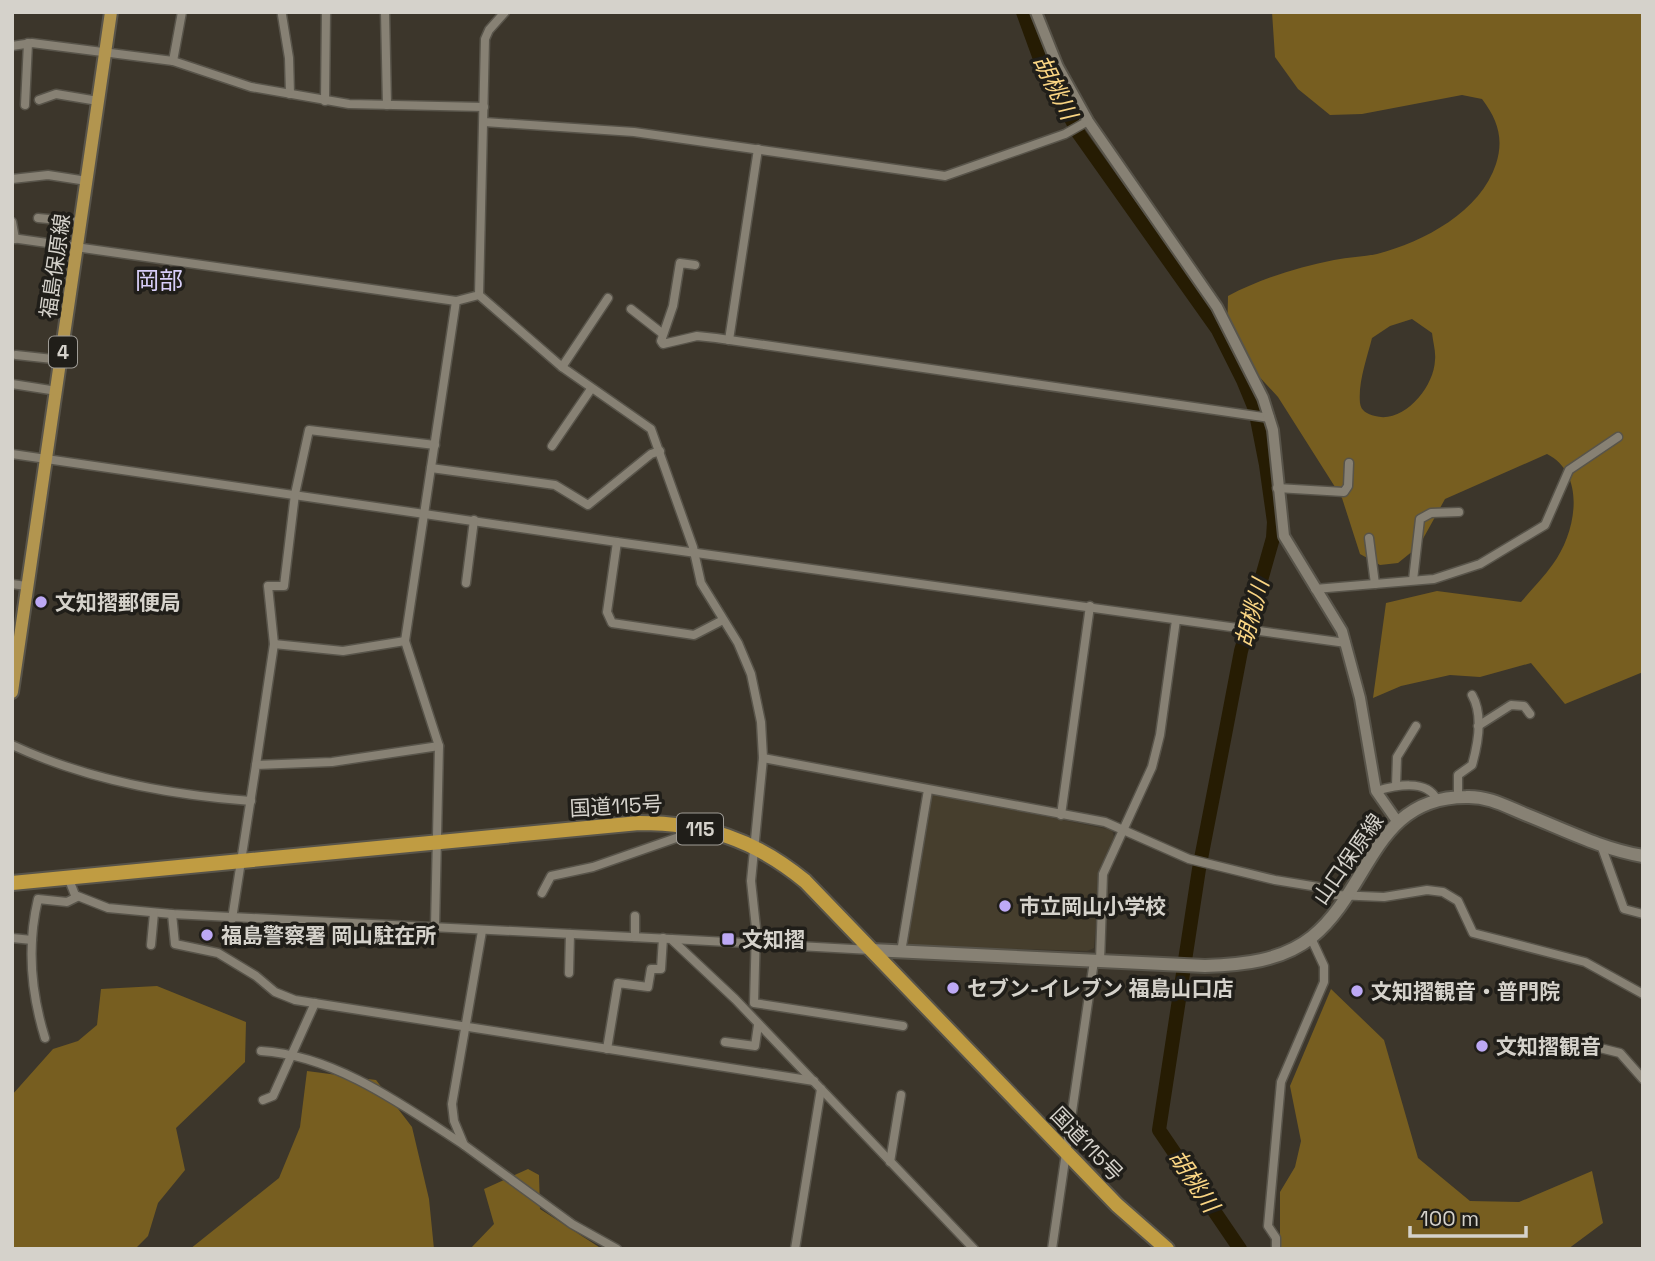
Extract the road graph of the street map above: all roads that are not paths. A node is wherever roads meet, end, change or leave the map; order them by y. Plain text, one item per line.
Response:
1 (110, 12) edge
2 (181, 12) edge
3 (326, 12) edge
4 (385, 12) edge
5 (505, 12) edge
6 (1036, 12) edge
7 (282, 15) dead end
8 (28, 43) junction
9 (12, 47) edge
10 (104, 53) junction
11 (173, 61) junction
12 (289, 94) junction
13 (39, 100) dead end
14 (98, 101) junction
15 (325, 101) junction
16 (25, 105) dead end
17 (387, 105) junction
18 (484, 107) junction
19 (1088, 121) junction
20 (484, 122) junction
21 (758, 149) junction
22 (12, 178) edge
23 (88, 181) junction
24 (38, 218) dead end
25 (12, 222) edge
26 (80, 222) junction
27 (14, 239) edge
28 (78, 247) junction
29 (695, 265) dead end
30 (479, 295) junction
31 (608, 298) dead end
32 (456, 301) junction
33 (631, 309) dead end
34 (663, 334) junction
35 (729, 340) junction
36 (16, 355) dead end
37 (62, 360) junction
38 (562, 368) junction
39 (12, 384) edge
40 (591, 389) junction
41 (57, 391) junction
42 (1270, 418) junction
43 (1618, 437) dead end
44 (435, 445) junction
45 (552, 446) dead end
46 (660, 451) junction
47 (12, 454) edge
48 (47, 459) junction
49 (1349, 463) dead end
50 (431, 468) junction
51 (1277, 488) junction
52 (295, 494) junction
53 (1459, 512) dead end
54 (424, 513) junction
55 (474, 520) junction
56 (1369, 538) dead end
57 (617, 542) junction
58 (694, 551) junction
59 (1413, 580) junction
60 (466, 583) dead end
61 (12, 584) edge
62 (1375, 584) junction
63 (26, 586) junction
64 (1315, 589) junction
65 (1090, 606) junction
66 (723, 620) junction
67 (1176, 620) junction
68 (405, 641) junction
69 (1346, 643) junction
70 (274, 644) junction
71 (15, 651) edge
72 (12, 692) edge
73 (1472, 695) dead end
74 (1530, 714) dead end
75 (1416, 726) dead end
76 (1478, 726) junction
77 (12, 745) edge
78 (439, 746) junction
79 (763, 758) junction
80 (256, 765) junction
81 (1396, 786) junction
82 (928, 790) junction
83 (1376, 791) junction
84 (1458, 797) junction
85 (1437, 800) junction
86 (251, 801) junction
87 (1061, 815) junction
88 (1396, 821) junction
89 (688, 826) junction
90 (1126, 829) junction
91 (438, 841) junction
92 (752, 844) junction
93 (1601, 845) junction
94 (1643, 856) edge
95 (241, 859) junction
96 (68, 876) junction
97 (12, 877) edge
98 (12, 883) edge
99 (541, 893) dead end
100 (1350, 895) junction
101 (77, 897) junction
102 (154, 913) junction
103 (1643, 914) edge
104 (172, 915) junction
105 (635, 916) dead end
106 (232, 919) junction
107 (435, 928) junction
108 (482, 931) junction
109 (570, 934) junction
110 (635, 937) junction
111 (12, 938) edge
112 (1311, 938) junction
113 (667, 939) junction
114 (32, 940) junction
115 (755, 942) junction
116 (151, 945) dead end
117 (871, 950) junction
118 (901, 952) junction
119 (1097, 961) junction
120 (569, 973) dead end
121 (1643, 994) edge
122 (315, 1003) junction
123 (754, 1003) junction
124 (756, 1022) junction
125 (903, 1026) dead end
126 (465, 1027) junction
127 (45, 1038) dead end
128 (725, 1042) dead end
129 (1600, 1048) dead end
130 (607, 1049) junction
131 (261, 1051) dead end
132 (293, 1053) junction
133 (1643, 1079) edge
134 (814, 1081) junction
135 (821, 1089) junction
136 (901, 1095) dead end
137 (263, 1100) dead end
138 (464, 1144) junction
139 (1065, 1151) junction
140 (890, 1163) junction
141 (617, 1249) edge
142 (795, 1249) edge
143 (974, 1249) edge
144 (1052, 1249) edge
145 (1167, 1249) edge
146 (1276, 1249) edge

1 - 10 main road, 福島保原線 / 4
2 - 11 street
3 - 15 street
4 - 17 street
5 - 18 street
6 - 19 street
7 - 12 street
8 - 9 street
8 - 10 street
8 - 16 street
10 - 11 street
10 - 14 main road, 福島保原線 / 4
11 - 12 street
12 - 15 street
13 - 14 street
14 - 23 main road, 福島保原線 / 4
15 - 17 street
17 - 18 street
18 - 20 street
19 - 21 street
19 - 42 street
20 - 21 street
20 - 30 street
21 - 35 street
22 - 23 street
23 - 26 main road, 福島保原線 / 4
24 - 26 street
25 - 27 street
26 - 28 main road, 福島保原線 / 4
27 - 28 street
28 - 32 street
28 - 37 main road, 福島保原線 / 4
29 - 34 street
30 - 32 street
30 - 38 street
31 - 38 street
32 - 44 street
33 - 34 street
34 - 35 street
35 - 42 street
36 - 37 street
37 - 41 main road, 福島保原線 / 4
38 - 40 street
39 - 41 street
40 - 45 street
40 - 46 street
41 - 48 main road, 福島保原線 / 4
42 - 51 street
43 - 59 street
44 - 50 street
44 - 52 street
46 - 50 street
46 - 58 street
47 - 48 street
48 - 52 street
48 - 63 main road, 福島保原線 / 4
49 - 51 street
50 - 54 street
51 - 64 street
52 - 54 street
52 - 70 street
53 - 59 street
54 - 55 street
54 - 68 street
55 - 57 street
55 - 60 street
56 - 62 street
57 - 58 street
57 - 66 street
58 - 65 street
58 - 66 street
59 - 62 street
61 - 63 street
62 - 64 street
63 - 71 main road, 福島保原線 / 4
64 - 69 street
65 - 67 street
65 - 87 street
66 - 79 street
67 - 69 street
67 - 90 street
68 - 70 street
68 - 78 street
69 - 83 street
70 - 80 street
71 - 72 main road, 福島保原線 / 4
73 - 76 street
74 - 76 street
75 - 81 street
76 - 84 street
77 - 86 street
78 - 80 street
78 - 91 street
79 - 82 street
79 - 92 street
80 - 86 street
81 - 83 street
81 - 85 street
82 - 87 street
82 - 118 street
83 - 88 street
84 - 85 main road, 山口保原線
84 - 93 main road, 山口保原線
85 - 88 main road, 山口保原線
86 - 95 street
87 - 90 street
88 - 100 main road, 山口保原線
89 - 91 highway, 国道115号 / 115
89 - 92 highway, 国道115号 / 115
89 - 99 street
90 - 100 street
90 - 119 street
91 - 95 highway, 国道115号 / 115
91 - 107 street
92 - 115 street
92 - 117 highway, 国道115号 / 115
93 - 94 main road, 山口保原線
93 - 103 street
95 - 96 highway, 国道115号 / 115
95 - 106 street
96 - 97 highway, 国道115号 / 115
96 - 98 highway, 国道115号 / 115
96 - 101 street
100 - 112 main road, 山口保原線
100 - 121 street
101 - 102 street
101 - 114 street
102 - 104 street
102 - 116 street
104 - 106 street
104 - 122 street
105 - 110 street
106 - 107 street
107 - 108 street
108 - 109 street
108 - 126 street
109 - 110 street
109 - 120 street
110 - 113 street
111 - 114 street
112 - 119 main road, 山口保原線
112 - 146 street
113 - 115 street
113 - 124 street
113 - 130 street
114 - 127 street
115 - 117 street
115 - 123 street
117 - 118 main road, 山口保原線
117 - 139 highway, 国道115号 / 115
118 - 119 main road, 山口保原線
119 - 139 street
122 - 126 street
122 - 132 street
123 - 124 street
123 - 125 street
124 - 128 street
124 - 134 street
126 - 130 street
126 - 138 street
129 - 133 street
130 - 134 street
131 - 132 street
132 - 137 street
132 - 138 street
134 - 135 street
135 - 140 street
135 - 142 street
136 - 140 street
138 - 141 street
139 - 144 street
139 - 145 highway, 国道115号 / 115
140 - 143 street

